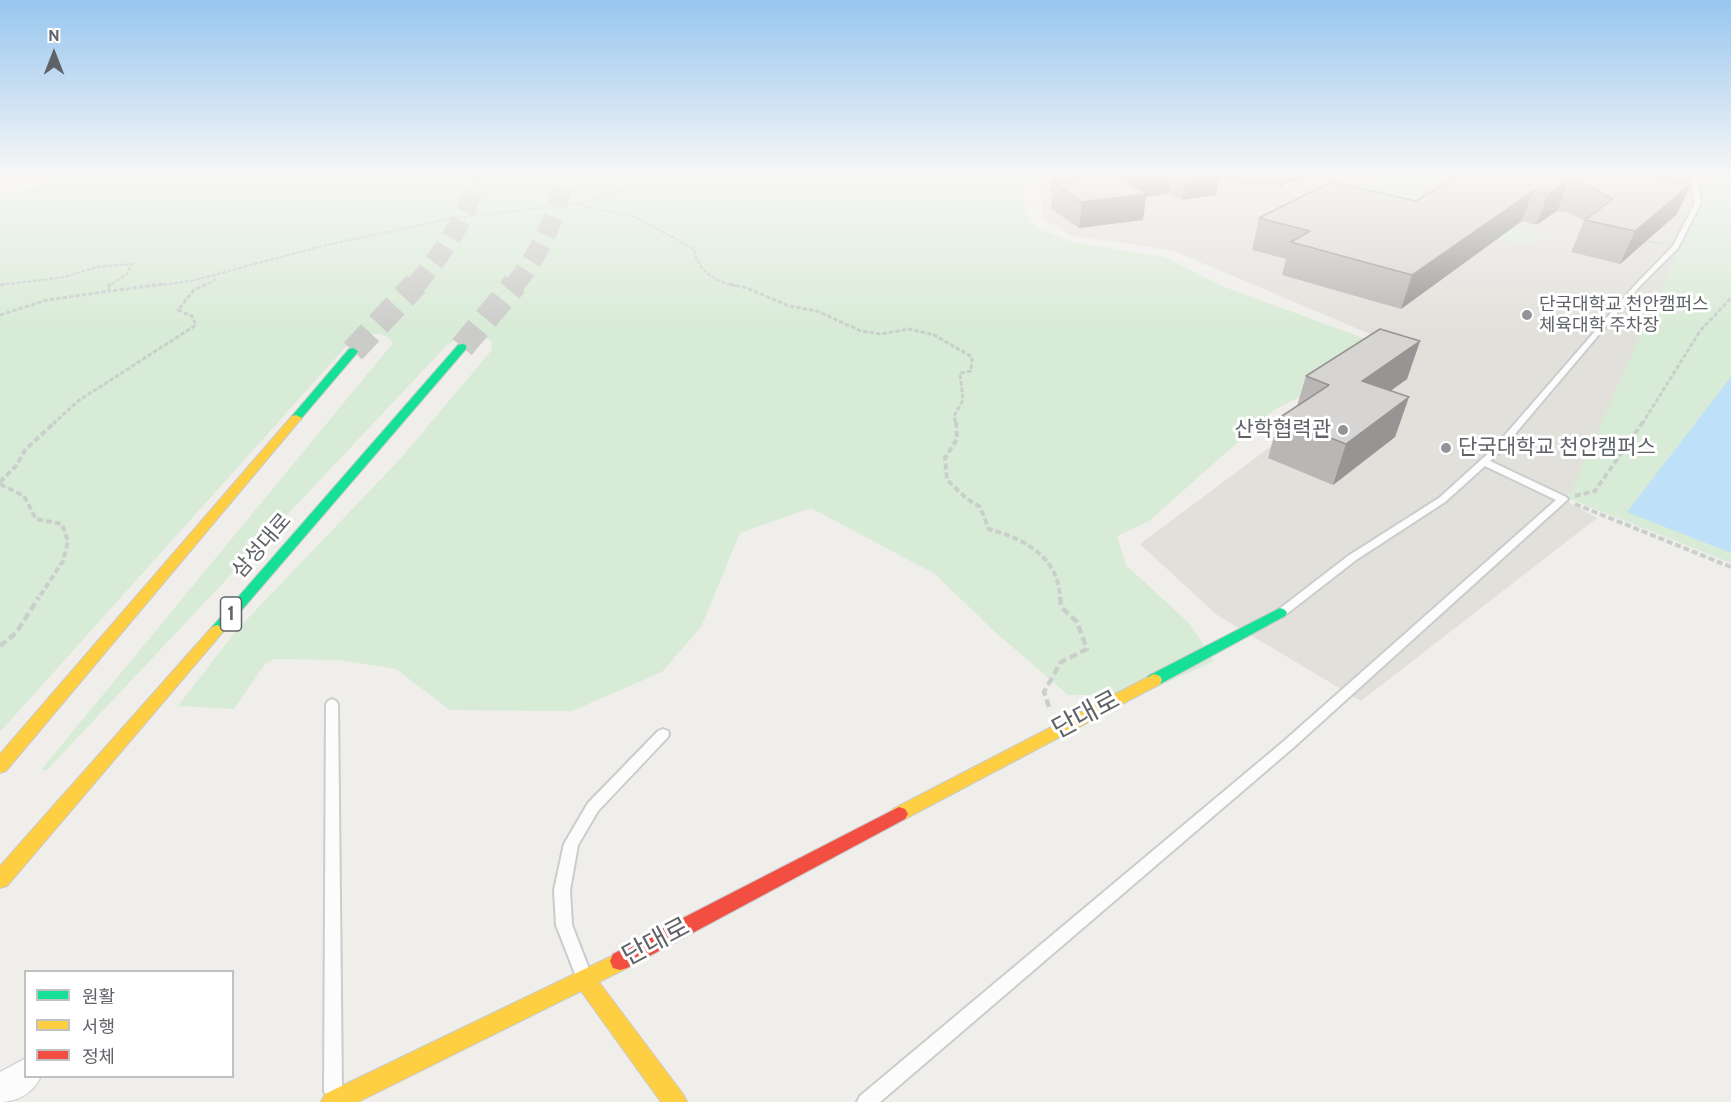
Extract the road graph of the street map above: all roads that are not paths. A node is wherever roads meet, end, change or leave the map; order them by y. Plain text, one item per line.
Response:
1 (1686, 227) edge
2 (462, 347) tunnel mouth
3 (353, 351) tunnel mouth
4 (1484, 462) junction
5 (1280, 613) joint
6 (332, 704) dead end
7 (663, 734) dead end
8 (0, 765) edge
9 (0, 880) edge
10 (585, 980) junction
11 (24, 1075) edge
12 (0, 1092) edge
13 (333, 1102) edge
14 (675, 1102) edge
15 (866, 1102) edge

1 - 4 lane, 단대로
2 - 9 main road, 삼성대로 / 1
3 - 8 main road
4 - 5 lane, 단대로
4 - 15 lane
5 - 10 main road, 단대로
6 - 13 lane, 단대로
7 - 10 lane
10 - 13 main road, 단대로
10 - 14 main road
11 - 12 street

